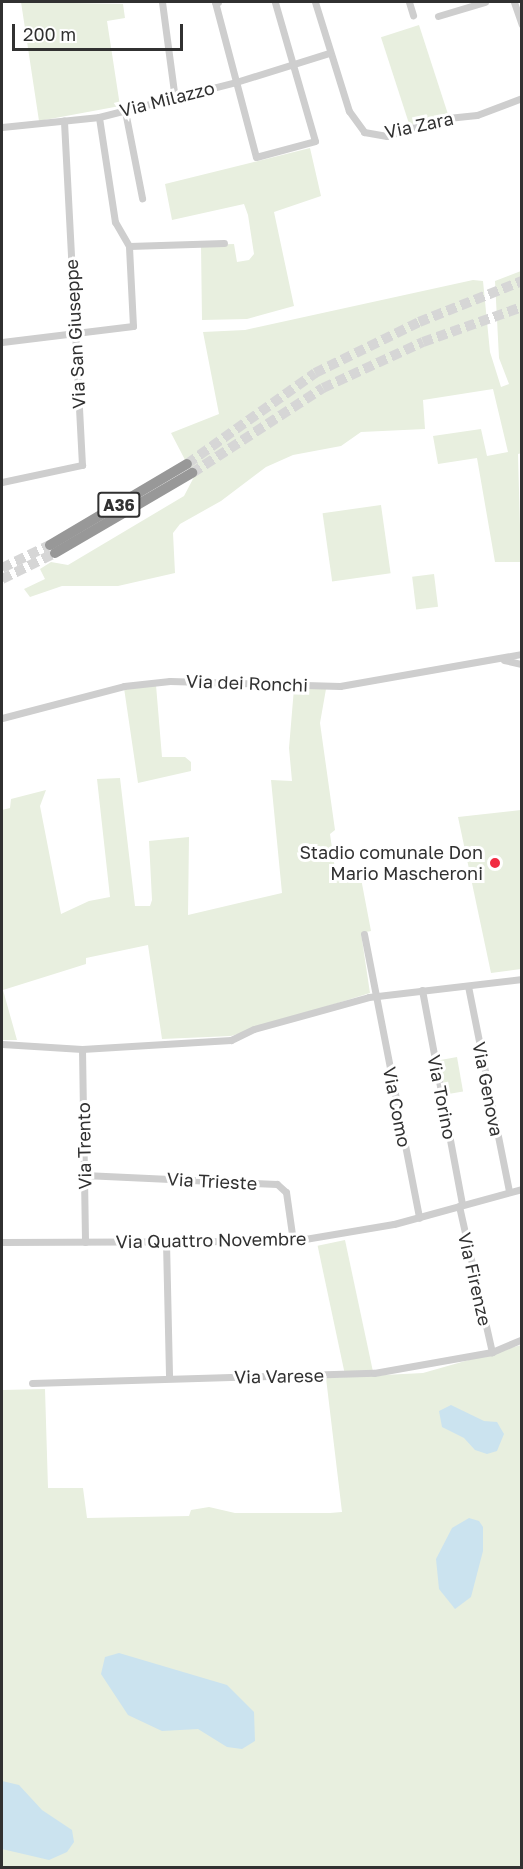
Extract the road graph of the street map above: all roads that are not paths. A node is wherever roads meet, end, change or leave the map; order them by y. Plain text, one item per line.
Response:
1 (162, 2) edge
2 (218, 2) edge
3 (275, 2) edge
4 (315, 2) edge
5 (409, 2) edge
6 (485, 2) edge
7 (514, 2) edge
8 (413, 15) dead end
9 (438, 16) dead end
10 (522, 25) edge
11 (329, 53) junction
12 (293, 66) junction
13 (236, 82) junction
14 (522, 98) edge
15 (175, 99) junction
16 (125, 111) junction
17 (99, 117) junction
18 (64, 120) junction
19 (2, 127) edge
20 (142, 198) dead end
21 (224, 243) dead end
22 (129, 246) junction
23 (74, 333) junction
24 (2, 342) edge
25 (190, 469) tunnel mouth
26 (2, 482) edge
27 (52, 549) tunnel mouth
28 (522, 654) edge
29 (495, 660) junction
30 (522, 664) edge
31 (2, 718) edge
32 (364, 934) dead end
33 (522, 979) edge
34 (468, 986) junction
35 (422, 990) junction
36 (375, 996) junction
37 (2, 1044) edge
38 (82, 1049) junction
39 (84, 1175) junction
40 (522, 1189) edge
41 (509, 1192) junction
42 (460, 1205) junction
43 (419, 1218) junction
44 (293, 1241) junction
45 (2, 1242) edge
46 (85, 1242) junction
47 (166, 1242) junction
48 (522, 1339) edge
49 (492, 1352) junction
50 (169, 1378) junction
51 (32, 1383) dead end

1 - 15 street
2 - 13 street
3 - 12 street
4 - 11 street, Via Zara
5 - 8 street
6 - 9 street
7 - 10 street
11 - 12 street, Via Milazzo
11 - 14 street, Via Zara
12 - 13 street, Via Milazzo
12 - 13 street
13 - 15 street, Via Milazzo
15 - 16 street, Via Milazzo
16 - 17 street, Via Milazzo
16 - 20 street
17 - 18 street, Via Milazzo
17 - 22 street
18 - 19 street, Via Milazzo
18 - 23 street, Via San Giuseppe
21 - 22 street
22 - 23 street
23 - 24 street
23 - 26 street, Via San Giuseppe
25 - 27 highway, A36
28 - 29 street, Via dei Ronchi
29 - 30 street, Via dei Ronchi
29 - 31 street, Via dei Ronchi
32 - 36 street, Via Como
33 - 34 street
34 - 35 street
34 - 41 street, Via Genova
35 - 36 street
35 - 42 street, Via Torino
36 - 38 street
36 - 43 street, Via Como
37 - 38 street
38 - 39 street, Via Trento
39 - 44 street, Via Trieste
39 - 46 street, Via Trento
40 - 41 street, Via Quattro Novembre
41 - 42 street, Via Quattro Novembre
42 - 43 street, Via Quattro Novembre
42 - 49 street, Via Firenze
43 - 44 street, Via Quattro Novembre
44 - 47 street, Via Quattro Novembre
45 - 46 street, Via Quattro Novembre
46 - 47 street, Via Quattro Novembre
47 - 50 street
48 - 49 street, Via Varese
49 - 50 street, Via Varese
50 - 51 street, Via Varese

